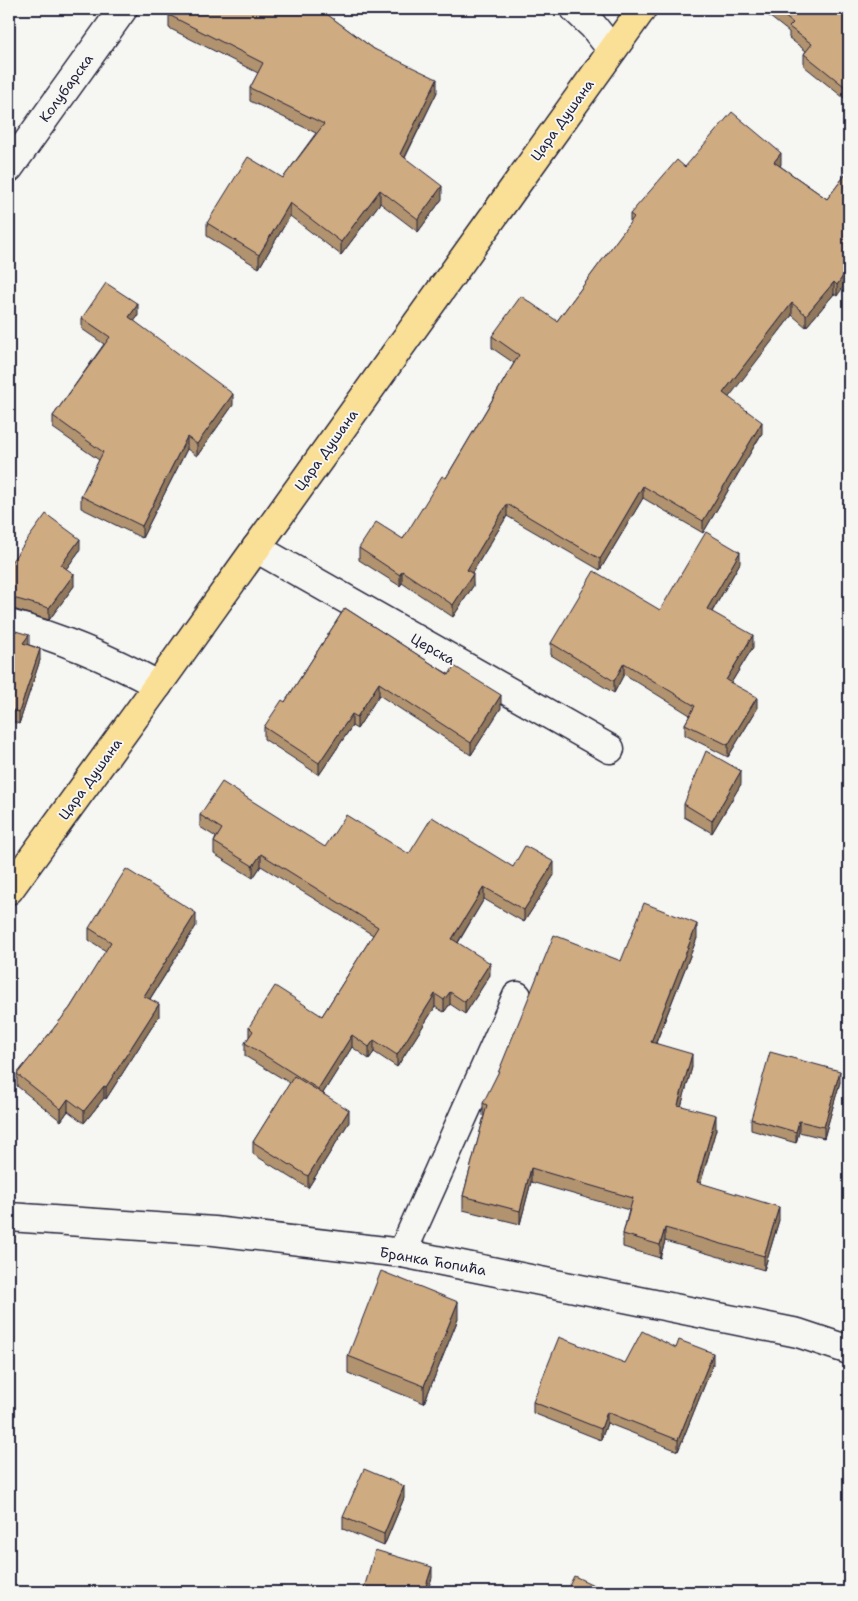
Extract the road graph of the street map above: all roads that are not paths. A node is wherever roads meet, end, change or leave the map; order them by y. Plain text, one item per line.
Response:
1 (123, 9) edge
2 (575, 9) edge
3 (642, 9) edge
4 (612, 50) junction
5 (9, 168) edge
6 (256, 548) junction
7 (9, 624) edge
8 (158, 685) junction
9 (610, 749) dead end
10 (9, 890) edge
11 (517, 996) dead end
12 (9, 1216) edge
13 (402, 1253) junction
14 (849, 1350) edge

1 - 5 street, Колубарска
2 - 4 street
3 - 4 main road, Цара Душана
4 - 6 main road, Цара Душана
6 - 8 main road, Цара Душана
6 - 9 street, Церска
7 - 8 street
8 - 10 main road, Цара Душана
11 - 13 street
12 - 13 street, Бранка Ћопића
13 - 14 street, Бранка Ћопића

